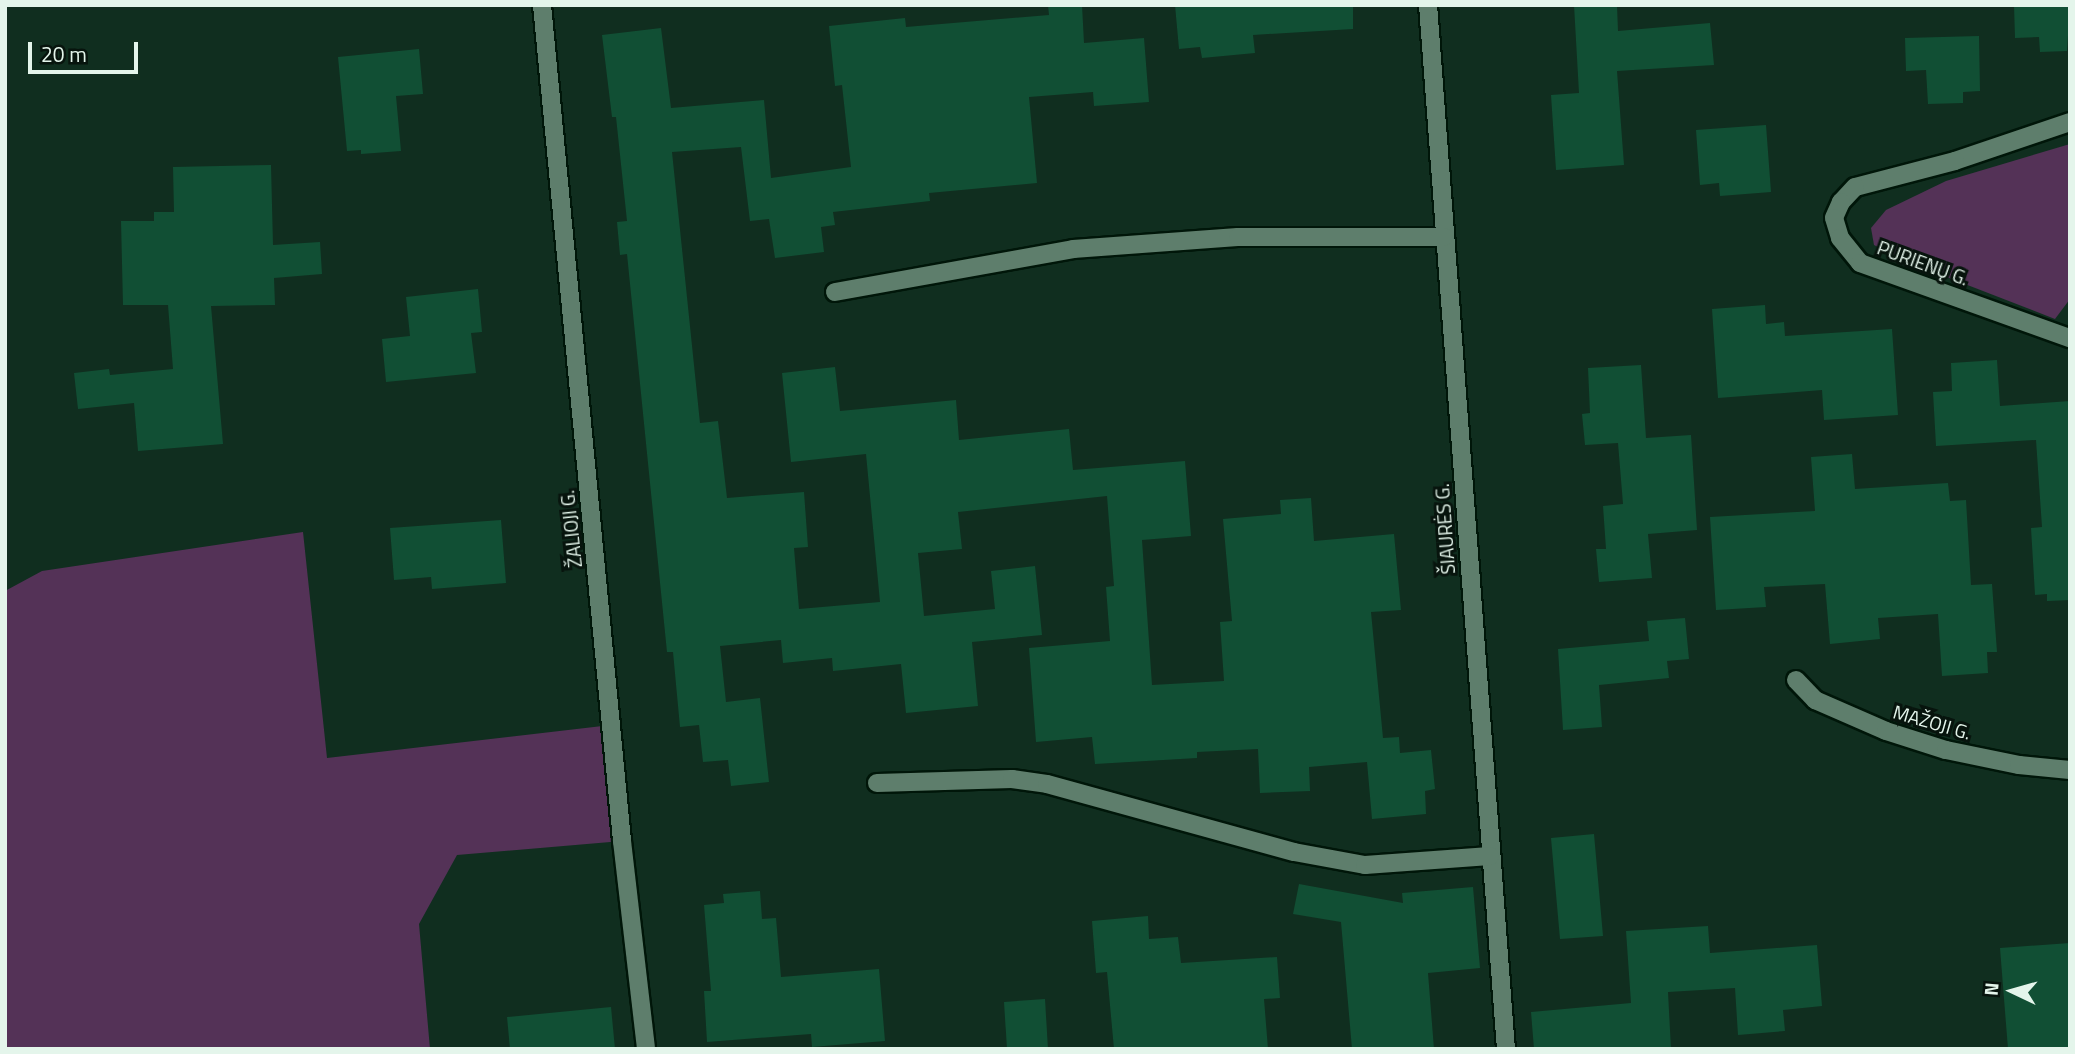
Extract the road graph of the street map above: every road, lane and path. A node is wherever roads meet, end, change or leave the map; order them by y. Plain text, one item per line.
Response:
1 (542, 5) edge
2 (1428, 5) edge
3 (2070, 122) edge
4 (1444, 237) junction
5 (835, 292) dead end
6 (2070, 338) edge
7 (1796, 680) dead end
8 (2070, 770) edge
9 (877, 783) dead end
10 (1490, 856) junction
11 (646, 1049) edge
12 (1506, 1049) edge

1 - 11 street, ŽALIOJI G.
2 - 4 street, ŠIAURĖS G.
3 - 6 street, PURIENŲ G.
4 - 5 street
4 - 10 street, ŠIAURĖS G.
7 - 8 street, MAŽOJI G.
9 - 10 street
10 - 12 street, ŠIAURĖS G.

